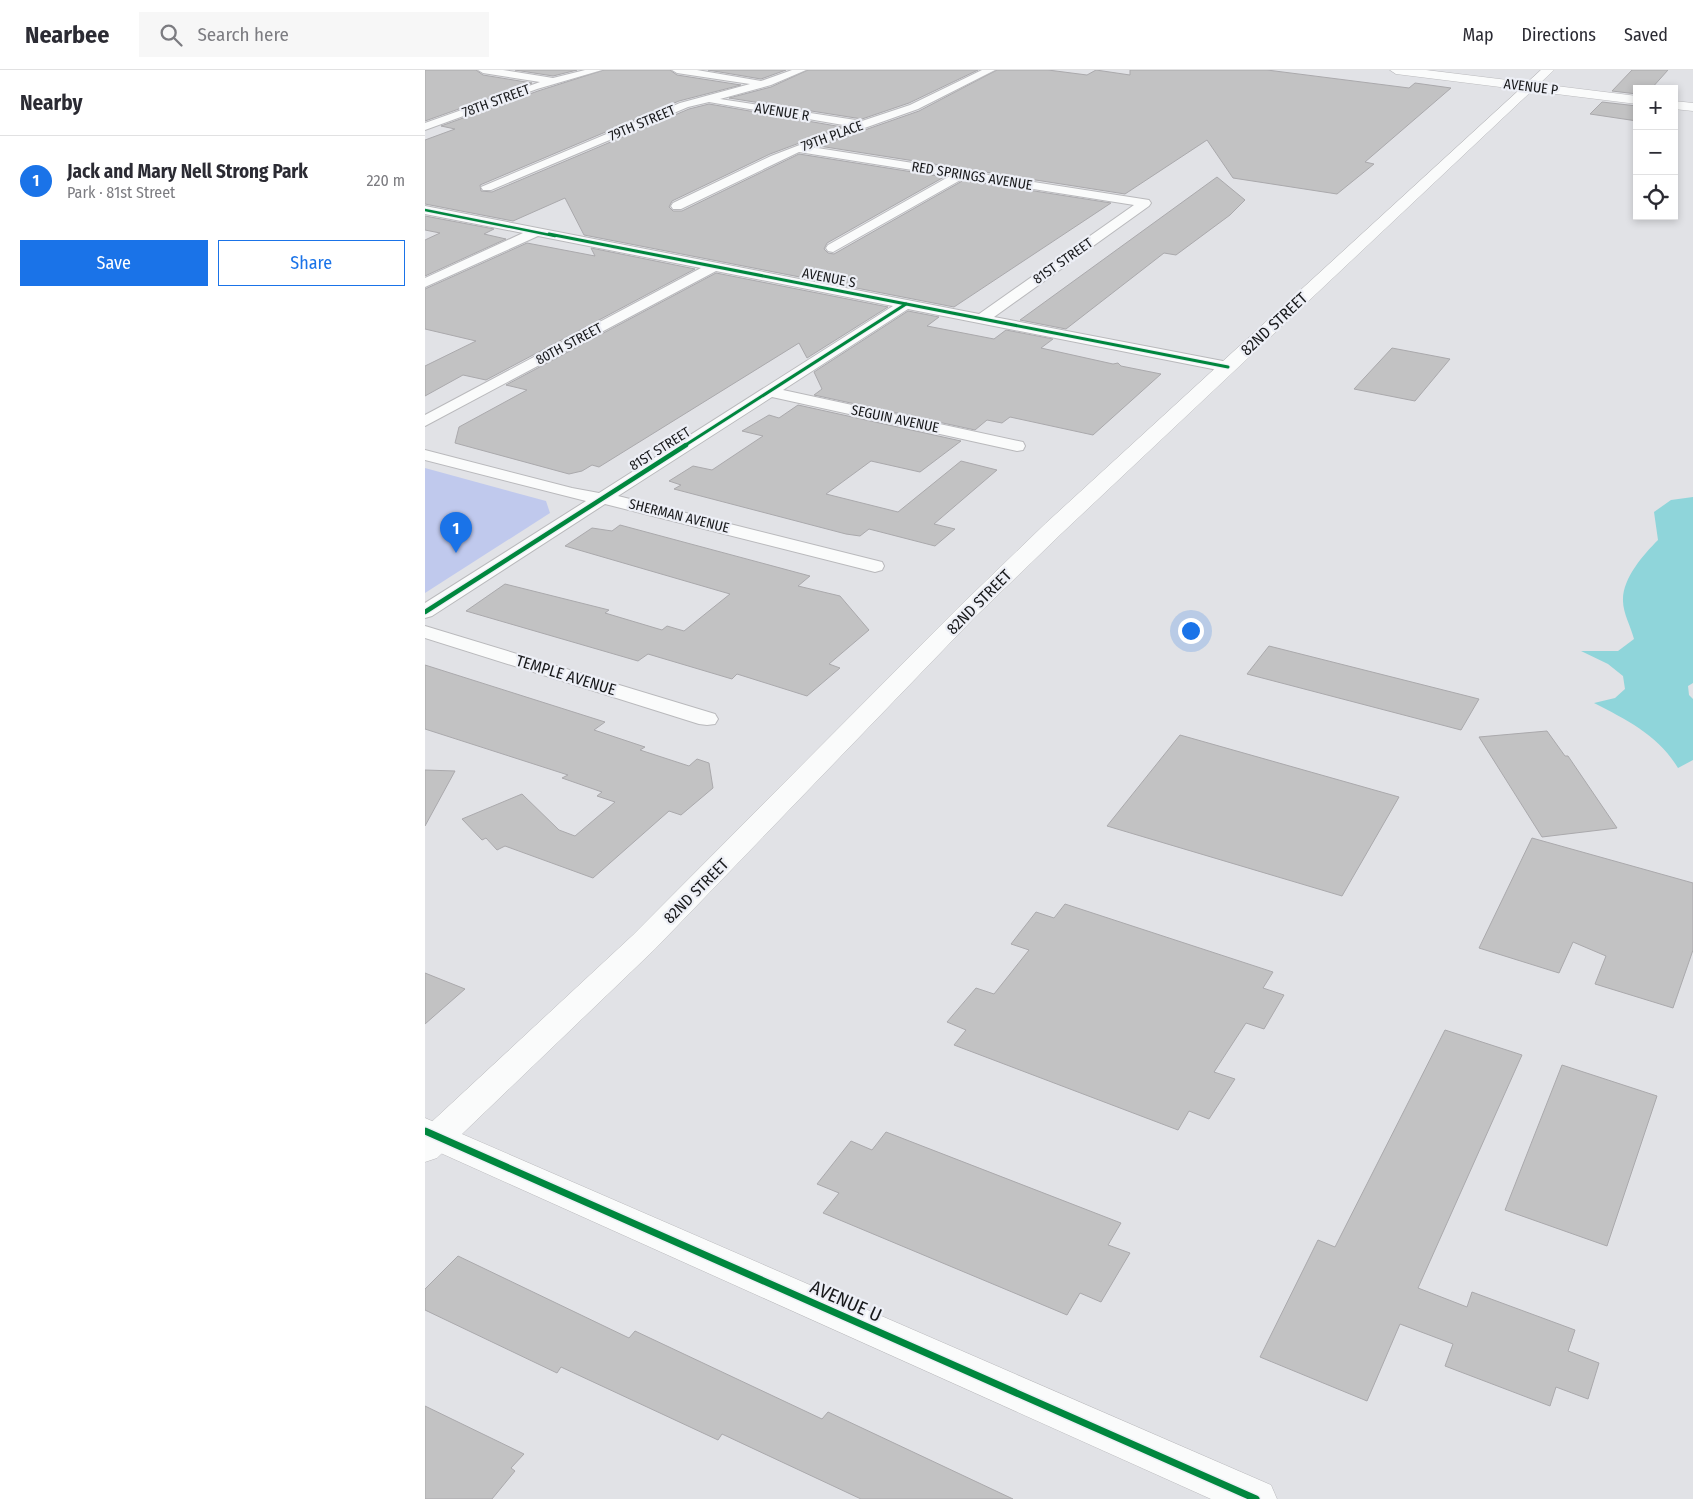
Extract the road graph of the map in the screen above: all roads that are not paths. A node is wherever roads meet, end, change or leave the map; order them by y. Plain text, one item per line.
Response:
1 (483, 70) edge
2 (597, 70) edge
3 (677, 70) edge
4 (801, 70) edge
5 (990, 70) edge
6 (1396, 70) edge
7 (1548, 70) edge
8 (552, 81) junction
9 (767, 83) junction
10 (1530, 87) junction
11 (701, 99) junction
12 (1633, 100) edge
13 (1678, 105) edge
14 (1693, 107) edge
15 (864, 124) junction
16 (425, 127) edge
17 (798, 148) junction
18 (962, 174) junction
19 (487, 187) dead end
20 (1145, 203) joint
21 (677, 206) dead end
22 (425, 210) edge
23 (536, 232) junction
24 (833, 248) dead end
25 (713, 267) junction
26 (425, 283) edge
27 (906, 304) junction
28 (981, 319) junction
29 (1228, 367) junction
30 (773, 392) junction
31 (425, 421) edge
32 (1017, 446) dead end
33 (425, 455) edge
34 (602, 499) junction
35 (875, 566) dead end
36 (425, 612) edge
37 (425, 632) edge
38 (707, 719) dead end
39 (429, 1139) edge
40 (1256, 1499) edge

1 - 8 street
2 - 8 street, 78TH STREET
3 - 9 street
4 - 9 street, 79TH STREET
5 - 15 street, 79TH PLACE
6 - 10 main road, AVENUE P
7 - 10 main road, 82ND STREET
8 - 16 street, 78TH STREET
9 - 11 street, 79TH STREET
10 - 12 main road, AVENUE P
10 - 29 main road, 82ND STREET
11 - 15 street, AVENUE R
11 - 19 street, 79TH STREET
13 - 14 main road
15 - 17 street, 79TH PLACE
17 - 18 street, RED SPRINGS AVENUE
17 - 21 street, 79TH PLACE
18 - 20 street, RED SPRINGS AVENUE
18 - 24 street
20 - 28 street, 81ST STREET
22 - 23 street, AVENUE S
23 - 25 street, AVENUE S
23 - 26 street
25 - 27 street, AVENUE S
25 - 31 street, 80TH STREET
27 - 28 street, AVENUE S
27 - 30 street, 81ST STREET
28 - 29 street, AVENUE S
29 - 39 main road, 82ND STREET
30 - 32 street, SEGUIN AVENUE
30 - 34 street, 81ST STREET
33 - 34 street, SHERMAN AVENUE
34 - 35 street, SHERMAN AVENUE
34 - 36 street, 81ST STREET
37 - 38 street, TEMPLE AVENUE
39 - 40 main road, AVENUE U

